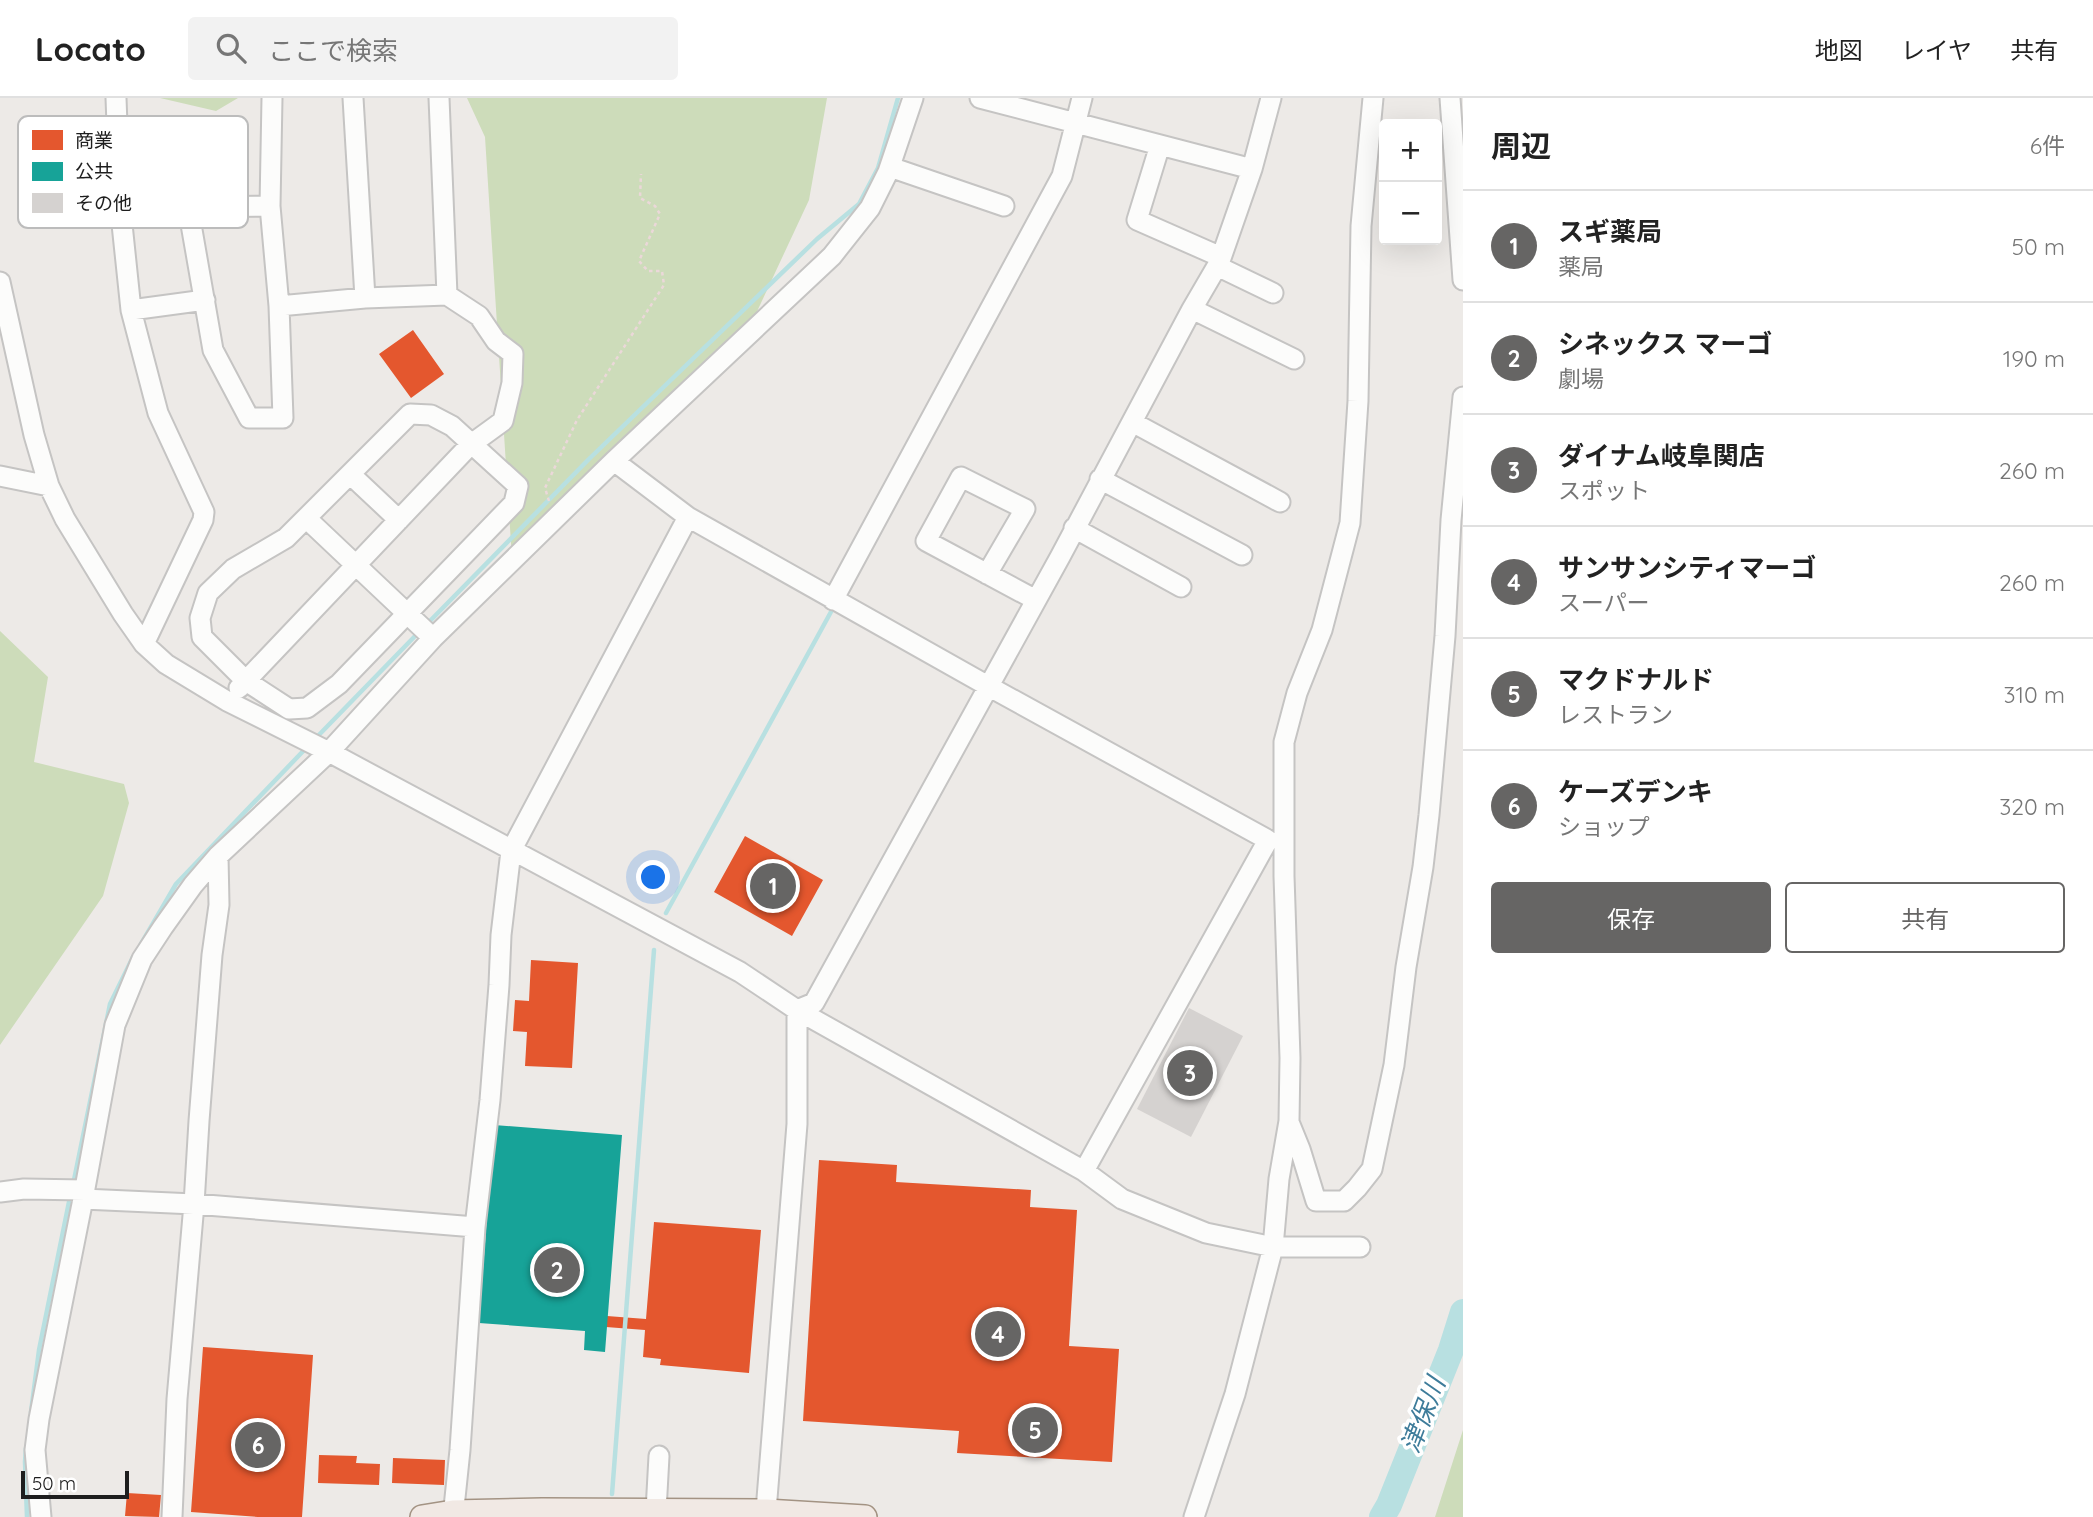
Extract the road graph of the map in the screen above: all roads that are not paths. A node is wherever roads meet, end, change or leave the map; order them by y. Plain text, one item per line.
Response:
1 (116, 98) edge
2 (272, 98) edge
3 (353, 98) edge
4 (439, 98) edge
5 (913, 98) edge
6 (980, 98) edge
7 (1082, 98) edge
8 (1271, 98) edge
9 (1373, 98) edge
10 (1450, 98) edge
11 (117, 116) edge
12 (1076, 123) junction
13 (1160, 145) junction
14 (890, 167) junction
15 (1252, 169) junction
16 (248, 206) edge
17 (270, 206) junction
18 (1004, 206) dead end
19 (122, 228) edge
20 (192, 228) edge
21 (1219, 262) junction
22 (1463, 280) edge
23 (0, 282) edge
24 (1273, 293) dead end
25 (447, 295) junction
26 (365, 298) junction
27 (205, 300) junction
28 (279, 306) junction
29 (1192, 309) junction
30 (131, 310) junction
31 (1294, 359) dead end
32 (1463, 397) edge
33 (1132, 422) junction
34 (470, 445) junction
35 (614, 461) junction
36 (350, 474) junction
37 (0, 476) edge
38 (1100, 479) junction
39 (49, 486) junction
40 (1280, 502) dead end
41 (688, 517) junction
42 (306, 518) junction
43 (399, 520) junction
44 (1074, 528) junction
45 (1242, 555) dead end
46 (355, 565) junction
47 (988, 575) junction
48 (1181, 587) dead end
49 (833, 600) junction
50 (1036, 600) junction
51 (408, 613) junction
52 (433, 638) junction
53 (144, 644) junction
54 (246, 681) junction
55 (988, 686) junction
56 (227, 701) junction
57 (329, 752) junction
58 (511, 851) junction
59 (218, 856) junction
60 (797, 1010) junction
61 (1289, 1121) junction
62 (1084, 1171) junction
63 (0, 1192) edge
64 (84, 1194) junction
65 (194, 1205) junction
66 (475, 1227) junction
67 (1273, 1247) junction
68 (1360, 1247) dead end
69 (659, 1456) dead end
70 (656, 1511) junction
71 (767, 1514) edge
72 (453, 1515) edge
73 (41, 1517) edge
74 (172, 1517) edge
75 (422, 1517) edge
76 (865, 1517) edge
77 (1194, 1517) edge

1 - 11 street
2 - 17 street
3 - 26 street
4 - 25 street
5 - 14 street
6 - 12 street
7 - 12 street
8 - 15 street
9 - 61 street
10 - 22 street
12 - 13 street
12 - 49 street
13 - 15 street
13 - 21 street
14 - 18 street
14 - 35 street
15 - 21 street
16 - 17 street
17 - 28 street
19 - 30 street
20 - 27 street
21 - 24 street
21 - 29 street
23 - 39 street
25 - 26 street
25 - 34 street
26 - 28 street
27 - 28 street
27 - 30 street
29 - 31 street
29 - 33 street
30 - 53 street
32 - 61 street
33 - 38 street
33 - 40 street
34 - 36 street
34 - 43 street
34 - 51 street
35 - 41 street
35 - 52 street
36 - 42 street
36 - 43 street
37 - 39 street
38 - 44 street
38 - 45 street
39 - 53 street
41 - 49 street
41 - 58 street
42 - 46 street
42 - 54 street
43 - 46 street
44 - 48 street
44 - 50 street
46 - 51 street
46 - 54 street
47 - 47 street
47 - 50 street
49 - 55 street
50 - 55 street
51 - 52 street
51 - 54 street
52 - 57 street
53 - 56 street
54 - 56 street
55 - 60 street
55 - 62 street
56 - 57 street
57 - 58 street
57 - 59 street
58 - 60 street
58 - 66 street
59 - 64 street
59 - 65 street
60 - 62 street
60 - 71 street
61 - 67 street
62 - 67 street
63 - 64 street
64 - 65 street
64 - 73 street
65 - 66 street
65 - 74 street
66 - 72 street
67 - 68 street
67 - 77 street
69 - 70 street
70 - 71 main road
70 - 72 main road
71 - 76 main road
72 - 75 main road

